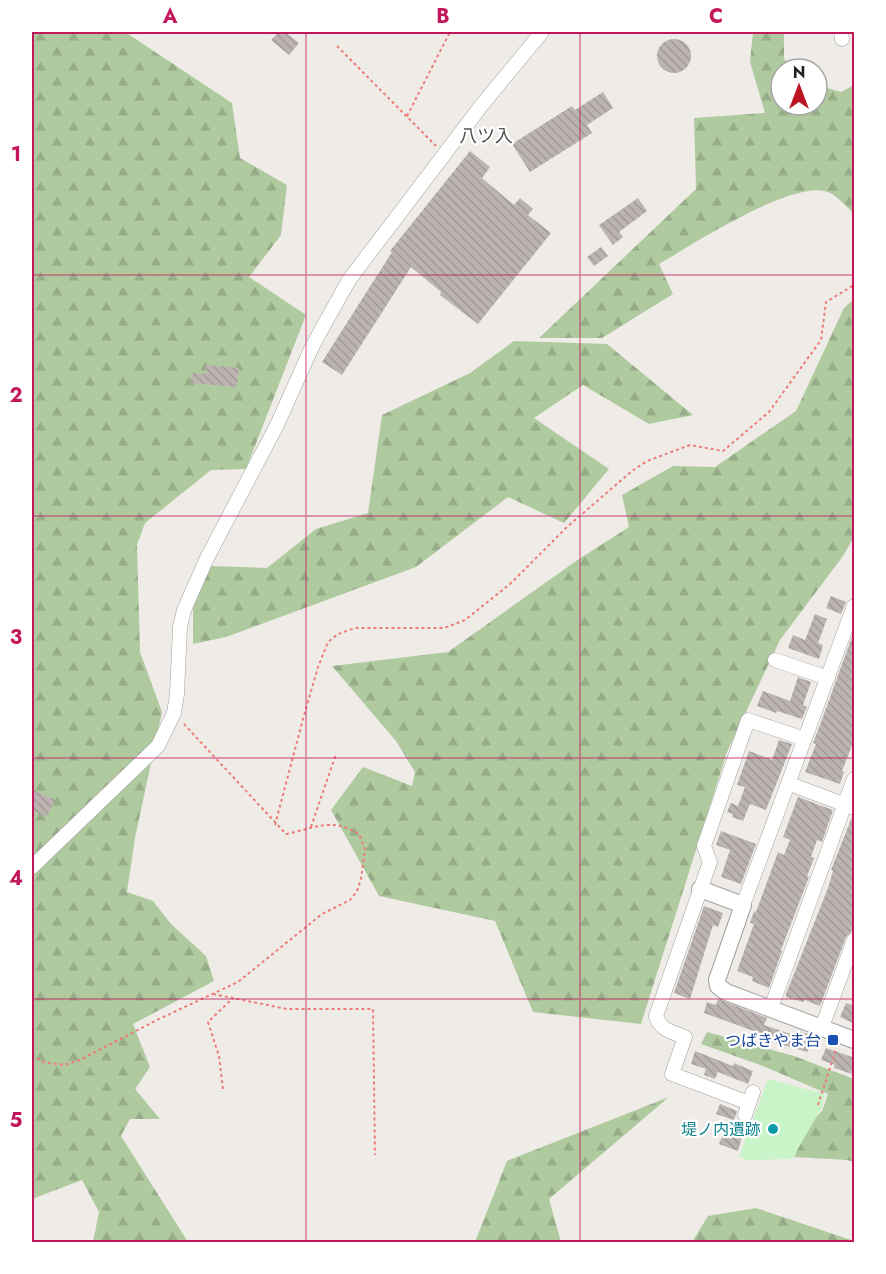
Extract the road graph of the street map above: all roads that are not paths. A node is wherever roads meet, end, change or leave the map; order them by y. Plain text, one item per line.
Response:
1 (542, 32) edge
2 (855, 606) edge
3 (775, 660) dead end
4 (828, 678) junction
5 (806, 739) junction
6 (855, 779) edge
7 (790, 784) junction
8 (850, 806) edge
9 (32, 867) edge
10 (700, 889) junction
11 (743, 905) junction
12 (855, 940) edge
13 (771, 1008) junction
14 (822, 1027) junction
15 (848, 1037) edge
16 (749, 1104) dead end

1 - 9 street
2 - 4 street
3 - 4 street
4 - 5 street
5 - 7 street
5 - 10 street
6 - 8 street
7 - 8 street
7 - 11 street
8 - 13 street
10 - 11 street
10 - 16 street
11 - 13 street
12 - 14 street
13 - 14 street
14 - 15 street

